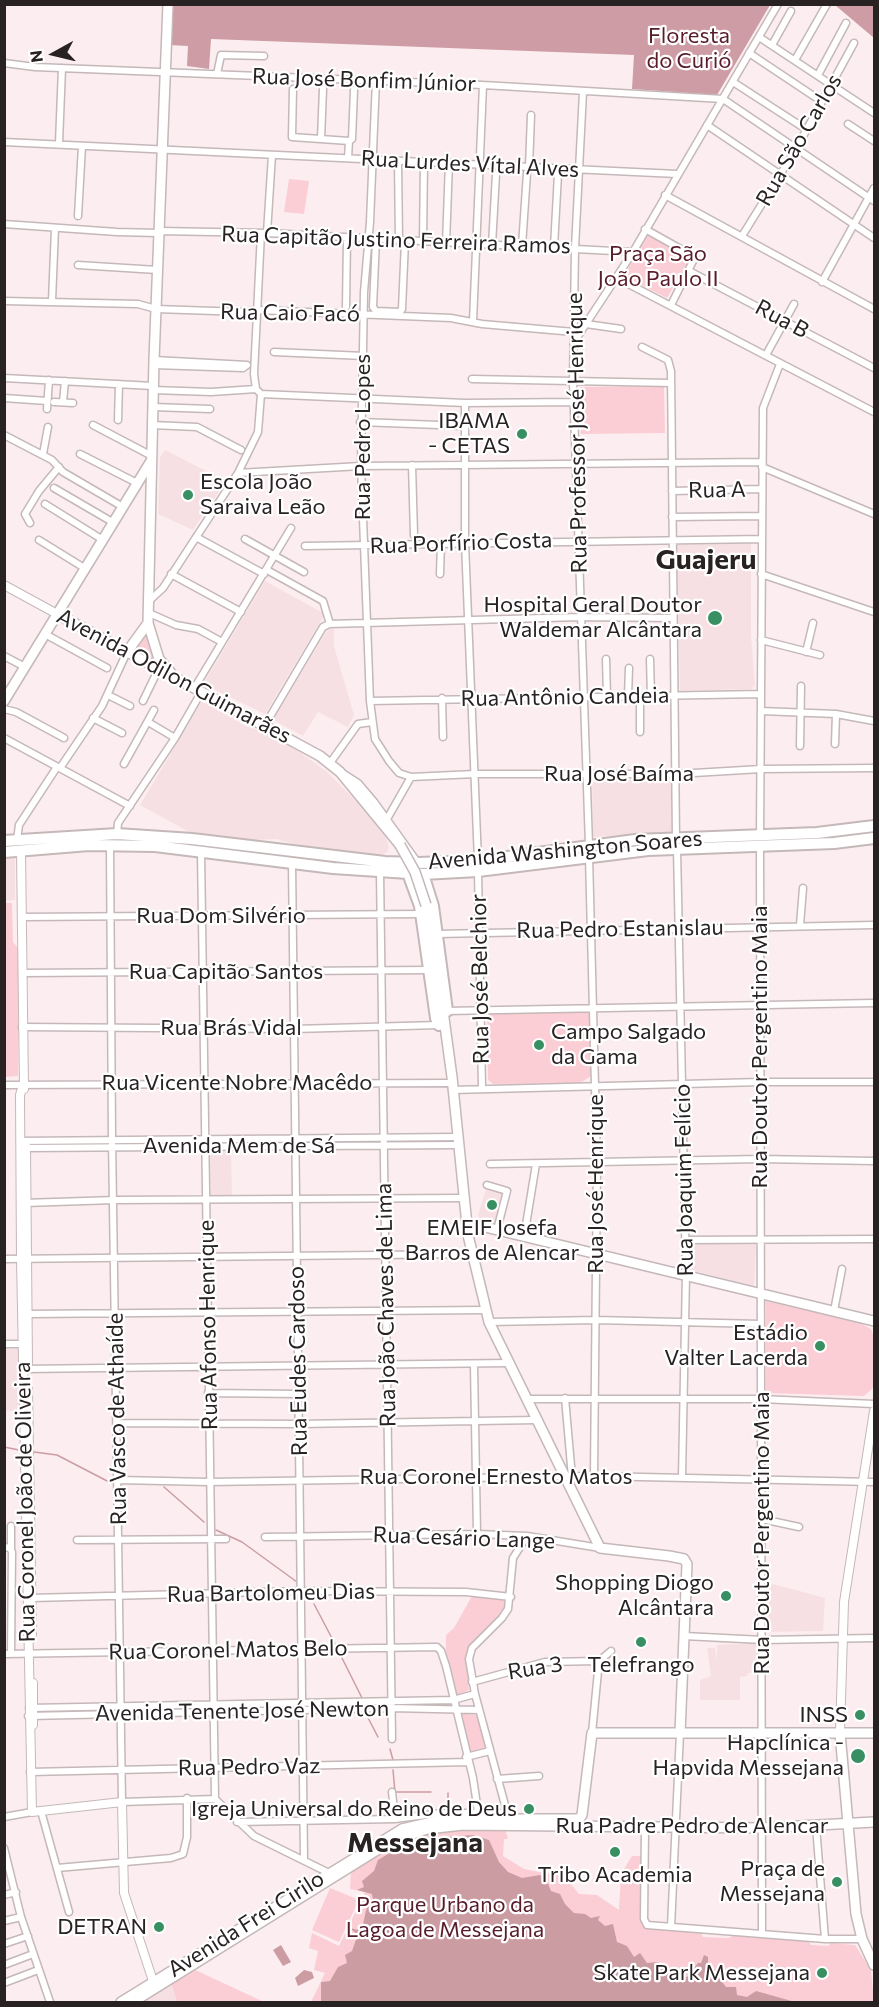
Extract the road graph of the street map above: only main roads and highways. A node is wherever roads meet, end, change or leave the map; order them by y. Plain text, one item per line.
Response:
1 (168, 4) edge
2 (152, 457) junction
3 (139, 481) junction
4 (151, 485) junction
5 (58, 615) junction
6 (148, 618) junction
7 (127, 652) junction
8 (171, 673) junction
9 (5, 699) edge
10 (874, 826) edge
11 (874, 838) edge
12 (760, 840) junction
13 (4, 841) edge
14 (676, 843) junction
15 (19, 845) junction
16 (4, 852) edge
17 (478, 866) junction
18 (421, 868) junction
19 (408, 873) junction
20 (423, 909) junction
21 (443, 1010) junction
22 (439, 1025) junction
23 (451, 1087) junction
24 (464, 1200) junction
25 (481, 1226) junction
26 (468, 1235) junction
27 (874, 1321) edge
28 (680, 1733) junction
29 (840, 1733) junction
30 (874, 1733) edge
31 (508, 1820) junction
32 (874, 1822) edge
33 (848, 1824) junction
34 (874, 1965) edge
35 (155, 1986) junction
36 (121, 2002) edge
37 (133, 2002) edge

1 - 2 main road
2 - 3 main road
2 - 4 main road
3 - 4 main road
3 - 5 main road
4 - 6 main road
5 - 7 main road, Avenida Odilon Guimarães
5 - 9 main road
6 - 7 main road
6 - 8 main road
7 - 8 main road, Avenida Odilon Guimarães
8 - 20 main road, Avenida Odilon Guimarães, bridge
10 - 12 highway, Avenida Washington Soares
11 - 12 highway, Avenida Washington Soares
12 - 14 highway, Avenida Washington Soares
13 - 15 highway, Avenida Washington Soares
14 - 17 highway, Avenida Washington Soares
14 - 17 highway, Avenida Washington Soares
15 - 16 highway, Avenida Washington Soares
15 - 18 highway, Avenida Washington Soares
15 - 19 highway, Avenida Washington Soares
17 - 18 highway, Avenida Washington Soares
18 - 19 highway, Avenida Washington Soares
18 - 21 highway
19 - 20 highway
20 - 21 main road, Avenida Odilon Guimarães
20 - 22 highway
21 - 22 main road
21 - 23 main road
22 - 23 main road
23 - 24 main road
24 - 25 main road
24 - 26 main road
25 - 26 main road
25 - 27 main road
26 - 28 main road, Rua Cesário Lange
28 - 29 main road
28 - 31 main road, Rua Padre Pedro de Alencar
29 - 30 main road
29 - 33 main road
31 - 33 main road, Rua Padre Pedro de Alencar
31 - 35 main road, Avenida Frei Cirilo
32 - 33 main road, Rua Padre Pedro de Alencar
33 - 34 main road
35 - 36 main road, Avenida Frei Cirilo
35 - 37 main road, Avenida Frei Cirilo

